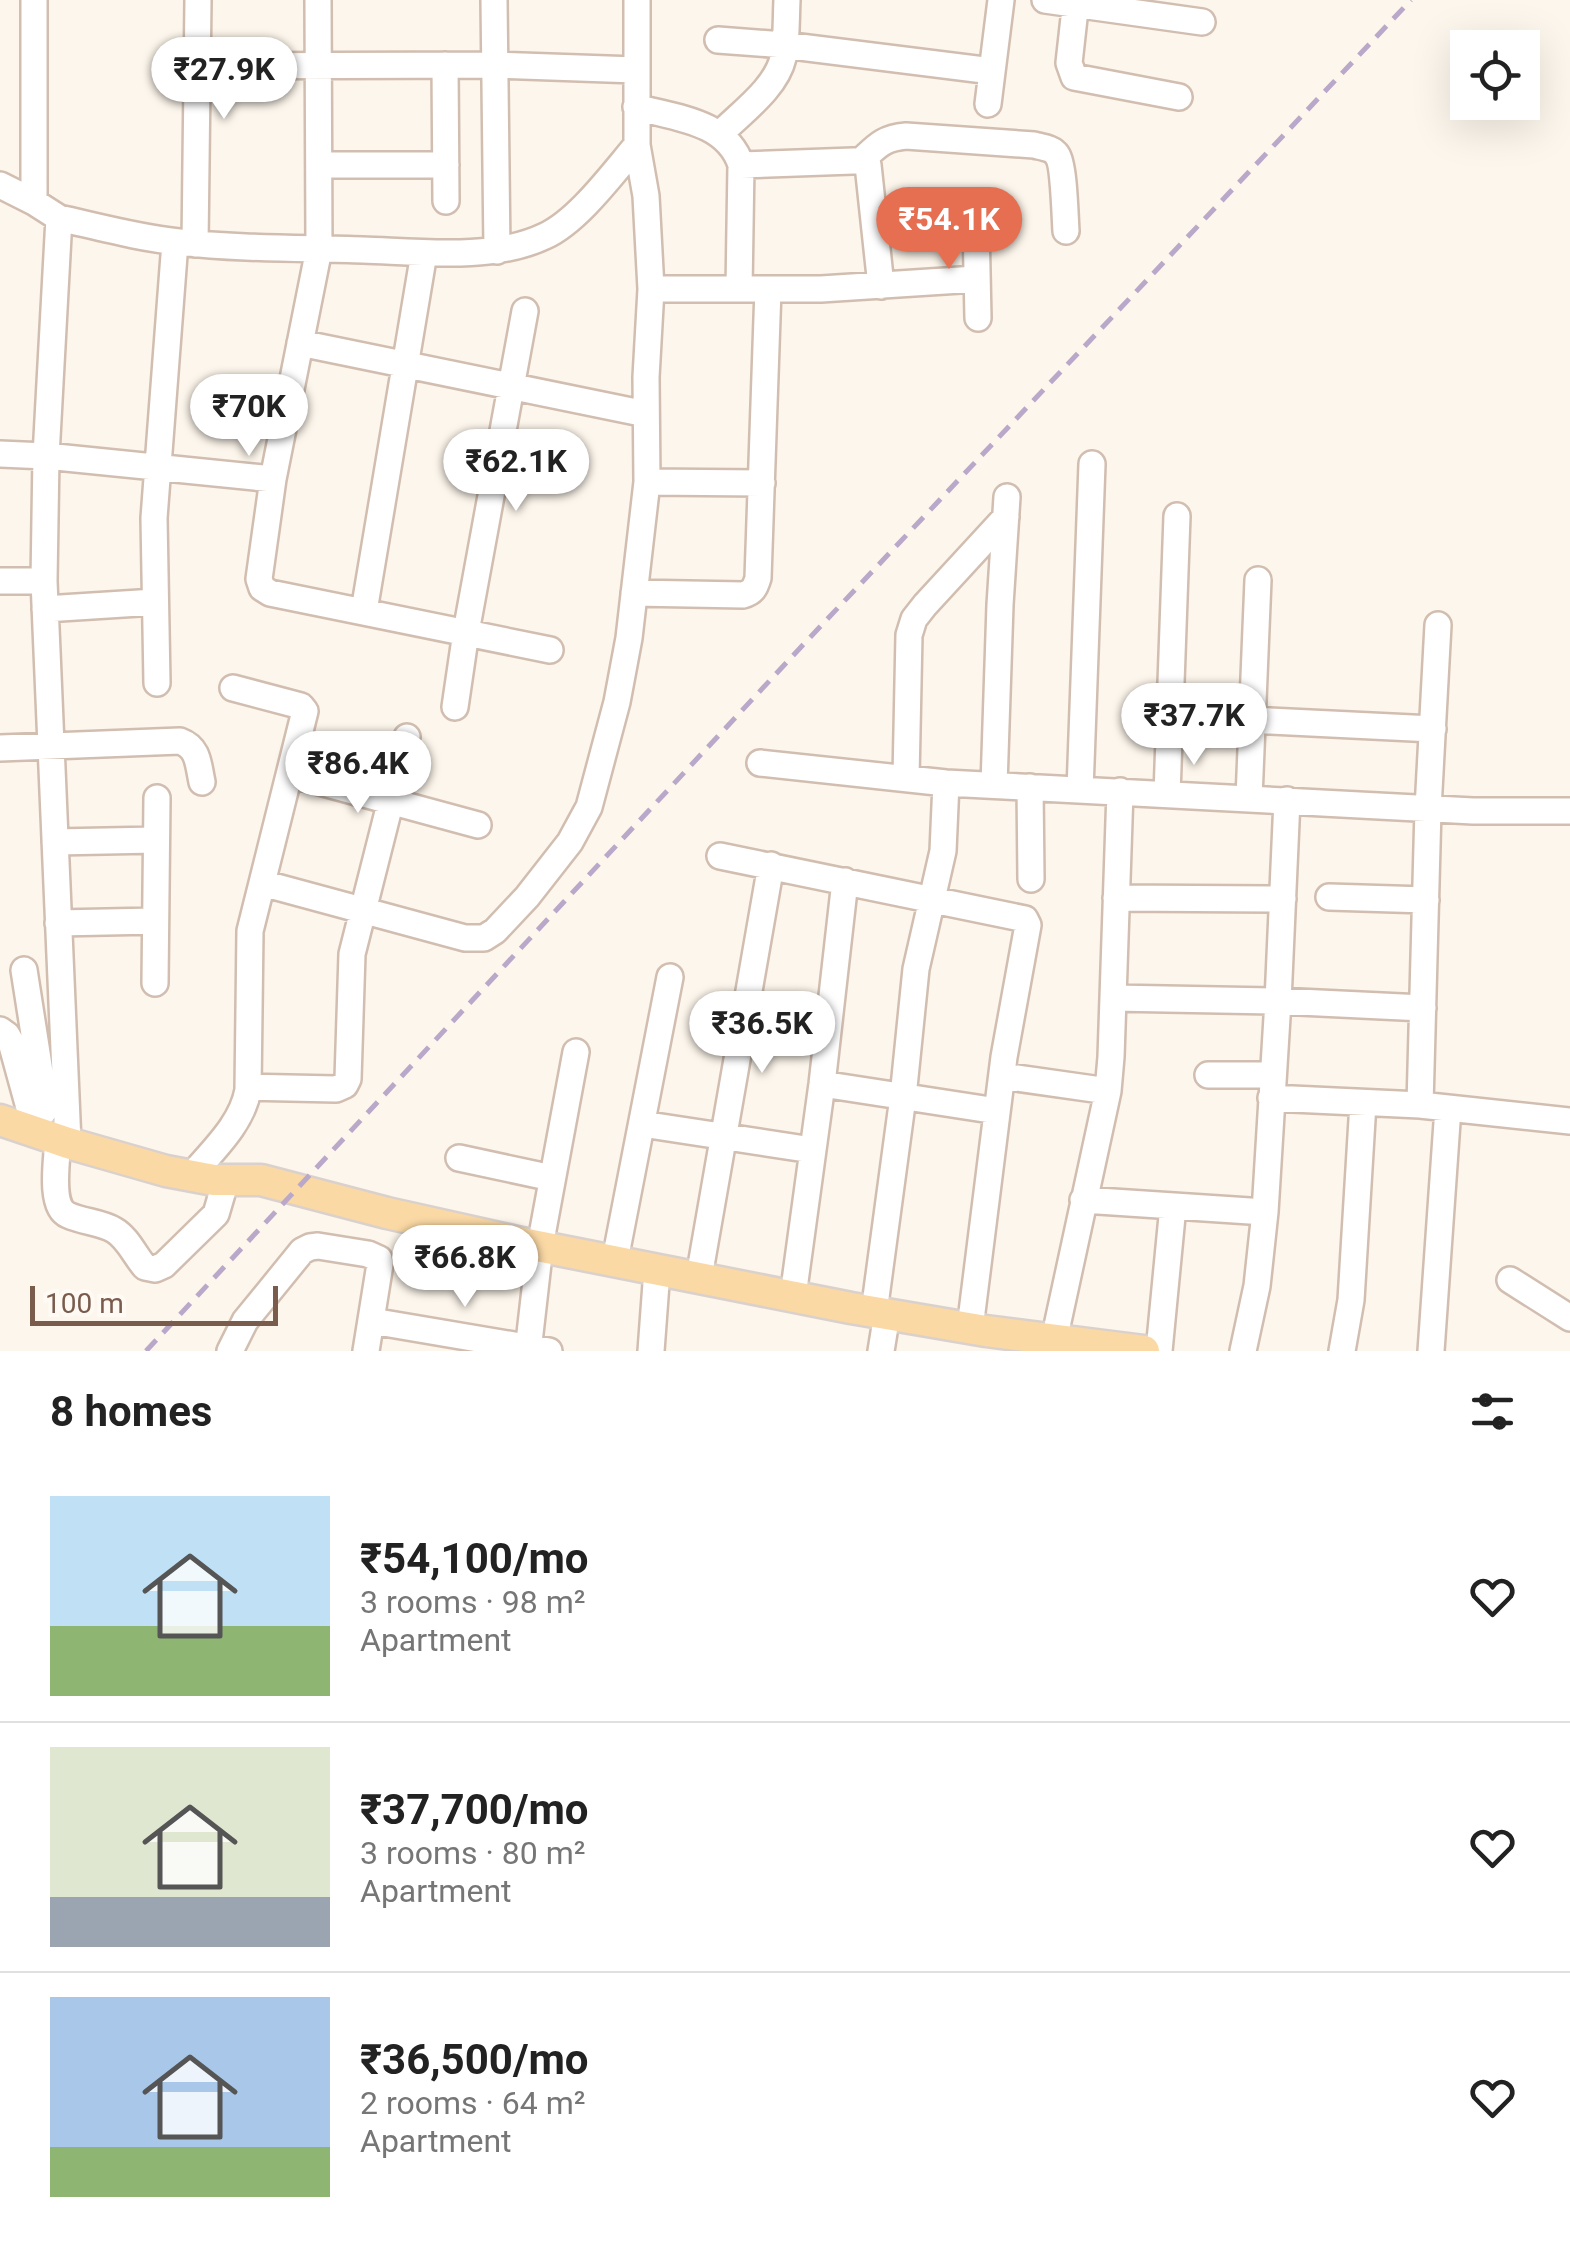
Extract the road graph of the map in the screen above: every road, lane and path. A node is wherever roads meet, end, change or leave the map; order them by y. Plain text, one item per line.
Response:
1 (34, 0) edge
2 (198, 0) edge
3 (318, 0) edge
4 (494, 0) edge
5 (637, 0) edge
6 (787, 0) edge
7 (1000, 0) edge
8 (1045, 0) edge
9 (1076, 2) edge
10 (1156, 8) edge
11 (1202, 22) dead end
12 (718, 40) dead end
13 (784, 45) junction
14 (445, 65) junction
15 (496, 65) junction
16 (198, 66) junction
17 (318, 66) junction
18 (636, 70) junction
19 (992, 71) junction
20 (1179, 97) dead end
21 (988, 104) dead end
22 (636, 107) junction
23 (721, 133) junction
24 (637, 145) junction
25 (861, 161) junction
26 (446, 165) junction
27 (741, 165) junction
28 (319, 166) junction
29 (0, 185) edge
30 (446, 201) dead end
31 (34, 202) junction
32 (59, 218) junction
33 (976, 225) dead end
34 (1066, 231) dead end
35 (185, 243) junction
36 (319, 248) junction
37 (497, 250) junction
38 (424, 252) junction
39 (976, 279) junction
40 (880, 286) junction
41 (651, 289) junction
42 (739, 289) junction
43 (768, 289) junction
44 (525, 311) dead end
45 (978, 318) dead end
46 (300, 343) junction
47 (405, 364) junction
48 (511, 387) junction
49 (646, 414) junction
50 (0, 454) edge
51 (46, 456) junction
52 (1092, 464) dead end
53 (158, 469) junction
54 (273, 480) junction
55 (647, 482) junction
56 (762, 484) junction
57 (1177, 516) dead end
58 (44, 580) junction
59 (1258, 580) dead end
60 (0, 581) edge
61 (634, 593) junction
62 (155, 602) junction
63 (45, 609) junction
64 (364, 611) junction
65 (1438, 626) dead end
66 (466, 632) junction
67 (550, 650) dead end
68 (157, 683) dead end
69 (233, 688) dead end
70 (455, 707) dead end
71 (1252, 720) junction
72 (1433, 729) junction
73 (407, 736) dead end
74 (51, 747) junction
75 (0, 748) edge
76 (760, 762) dead end
77 (290, 774) junction
78 (906, 778) junction
79 (202, 782) dead end
80 (946, 783) junction
81 (994, 785) junction
82 (1030, 787) junction
83 (1080, 790) junction
84 (1120, 792) junction
85 (1167, 794) junction
86 (157, 798) dead end
87 (1249, 798) junction
88 (1288, 800) junction
89 (390, 801) junction
90 (1428, 809) junction
91 (1570, 811) edge
92 (478, 825) dead end
93 (156, 840) junction
94 (55, 842) junction
95 (720, 856) dead end
96 (771, 865) junction
97 (1031, 879) dead end
98 (845, 881) junction
99 (262, 882) junction
100 (1329, 897) dead end
101 (1116, 898) junction
102 (932, 899) junction
103 (1283, 899) junction
104 (1426, 900) junction
105 (362, 910) junction
106 (156, 921) junction
107 (58, 923) junction
108 (24, 970) dead end
109 (670, 977) dead end
110 (155, 983) dead end
111 (1113, 998) junction
112 (1278, 1000) junction
113 (1423, 1008) junction
114 (0, 1030) edge
115 (576, 1052) dead end
116 (1208, 1075) dead end
117 (1002, 1076) junction
118 (822, 1084) junction
119 (248, 1087) junction
120 (1272, 1087) junction
121 (1108, 1091) junction
122 (904, 1097) junction
123 (1363, 1103) junction
124 (1420, 1106) junction
125 (1448, 1108) junction
126 (998, 1111) junction
127 (0, 1120) edge
128 (1570, 1121) edge
129 (642, 1124) junction
130 (49, 1135) junction
131 (724, 1136) junction
132 (812, 1150) junction
133 (459, 1158) dead end
134 (192, 1176) junction
135 (552, 1178) junction
136 (226, 1180) junction
137 (1084, 1200) junction
138 (1173, 1206) junction
139 (1264, 1212) junction
140 (540, 1246) junction
141 (615, 1260) junction
142 (657, 1270) junction
143 (698, 1278) junction
144 (1510, 1280) dead end
145 (794, 1296) junction
146 (881, 1313) junction
147 (1570, 1318) edge
148 (372, 1321) junction
149 (970, 1328) junction
150 (1054, 1340) junction
151 (1000, 1342) edge
152 (232, 1350) edge
153 (535, 1350) edge
154 (1124, 1350) edge
155 (366, 1351) edge
156 (651, 1351) edge
157 (881, 1351) edge
158 (1159, 1351) edge
159 (1243, 1351) edge
160 (1342, 1351) edge
161 (1430, 1351) edge

1 - 31 street
2 - 16 street
3 - 17 street
4 - 15 street
5 - 18 street
6 - 13 street
7 - 19 street
8 - 9 street
9 - 10 street
9 - 20 street
10 - 11 street
12 - 13 street
13 - 19 street
13 - 23 street
14 - 15 street
14 - 17 street
14 - 26 street
15 - 18 street
15 - 37 street
16 - 17 street
16 - 35 street
17 - 28 street
18 - 22 street
19 - 21 street
22 - 23 street
22 - 24 street
23 - 27 street
24 - 37 street
24 - 41 street
25 - 27 street
25 - 34 street
25 - 40 street
26 - 28 street
26 - 30 street
27 - 42 street
28 - 36 street
29 - 31 street
31 - 32 street
32 - 35 street
32 - 51 street
33 - 39 street
35 - 36 street
35 - 53 street
36 - 38 street
36 - 46 street
37 - 38 street
38 - 47 street
39 - 40 street
39 - 45 street
40 - 43 street
41 - 42 street
41 - 49 street
42 - 43 street
43 - 56 street
44 - 48 street
46 - 47 street
46 - 54 street
47 - 48 street
47 - 64 street
48 - 49 street
48 - 66 street
49 - 55 street
50 - 51 street
51 - 53 street
51 - 58 street
52 - 83 street
53 - 54 street
53 - 62 street
54 - 64 street
55 - 56 street
55 - 61 street
56 - 61 street
57 - 85 street
58 - 60 street
58 - 63 street
59 - 71 street
61 - 105 street
62 - 63 street
62 - 68 street
63 - 74 street
64 - 66 street
65 - 72 street
66 - 67 street
66 - 70 street
69 - 77 street
71 - 72 street
71 - 87 street
72 - 90 street
73 - 89 street
74 - 75 street
74 - 79 street
74 - 94 street
76 - 78 street
77 - 89 street
77 - 99 street
78 - 80 street
78 - 81 street
80 - 81 street
80 - 102 street
81 - 82 street
82 - 83 street
82 - 97 street
83 - 84 street
84 - 85 street
84 - 101 street
85 - 87 street
86 - 93 street
87 - 88 street
88 - 90 street
88 - 103 street
89 - 92 street
89 - 105 street
90 - 91 street
90 - 104 street
93 - 94 street
93 - 106 street
94 - 107 street
95 - 96 street
96 - 98 street
96 - 131 street
98 - 102 street
98 - 118 street
99 - 105 street
99 - 119 street
100 - 104 street
101 - 103 street
101 - 111 street
102 - 117 street
102 - 122 street
103 - 112 street
104 - 113 street
105 - 119 street
106 - 107 street
106 - 110 street
107 - 130 street
108 - 130 street
109 - 129 street
111 - 112 street
111 - 121 street
112 - 113 street
112 - 120 street
113 - 124 street
114 - 130 street
115 - 135 street
116 - 120 street
117 - 121 street
117 - 126 street
118 - 122 street
118 - 132 street
119 - 134 street
120 - 123 street
120 - 139 street
121 - 137 street
122 - 126 street
122 - 146 street
123 - 124 street
123 - 160 street
124 - 125 street
125 - 128 street
125 - 161 street
126 - 149 street
127 - 130 main road
129 - 131 street
129 - 141 street
130 - 134 main road
130 - 136 street
131 - 132 street
131 - 143 street
132 - 145 street
133 - 135 street
134 - 136 main road
135 - 140 street
136 - 140 main road
137 - 138 street
137 - 150 street
138 - 139 street
138 - 158 street
139 - 159 street
140 - 141 main road
140 - 153 street
141 - 142 main road
142 - 143 main road
142 - 156 street
143 - 145 main road
144 - 147 street
145 - 146 main road
146 - 149 main road
146 - 157 street
148 - 152 street
148 - 153 street
148 - 155 street
149 - 151 main road
150 - 151 main road
150 - 154 main road

